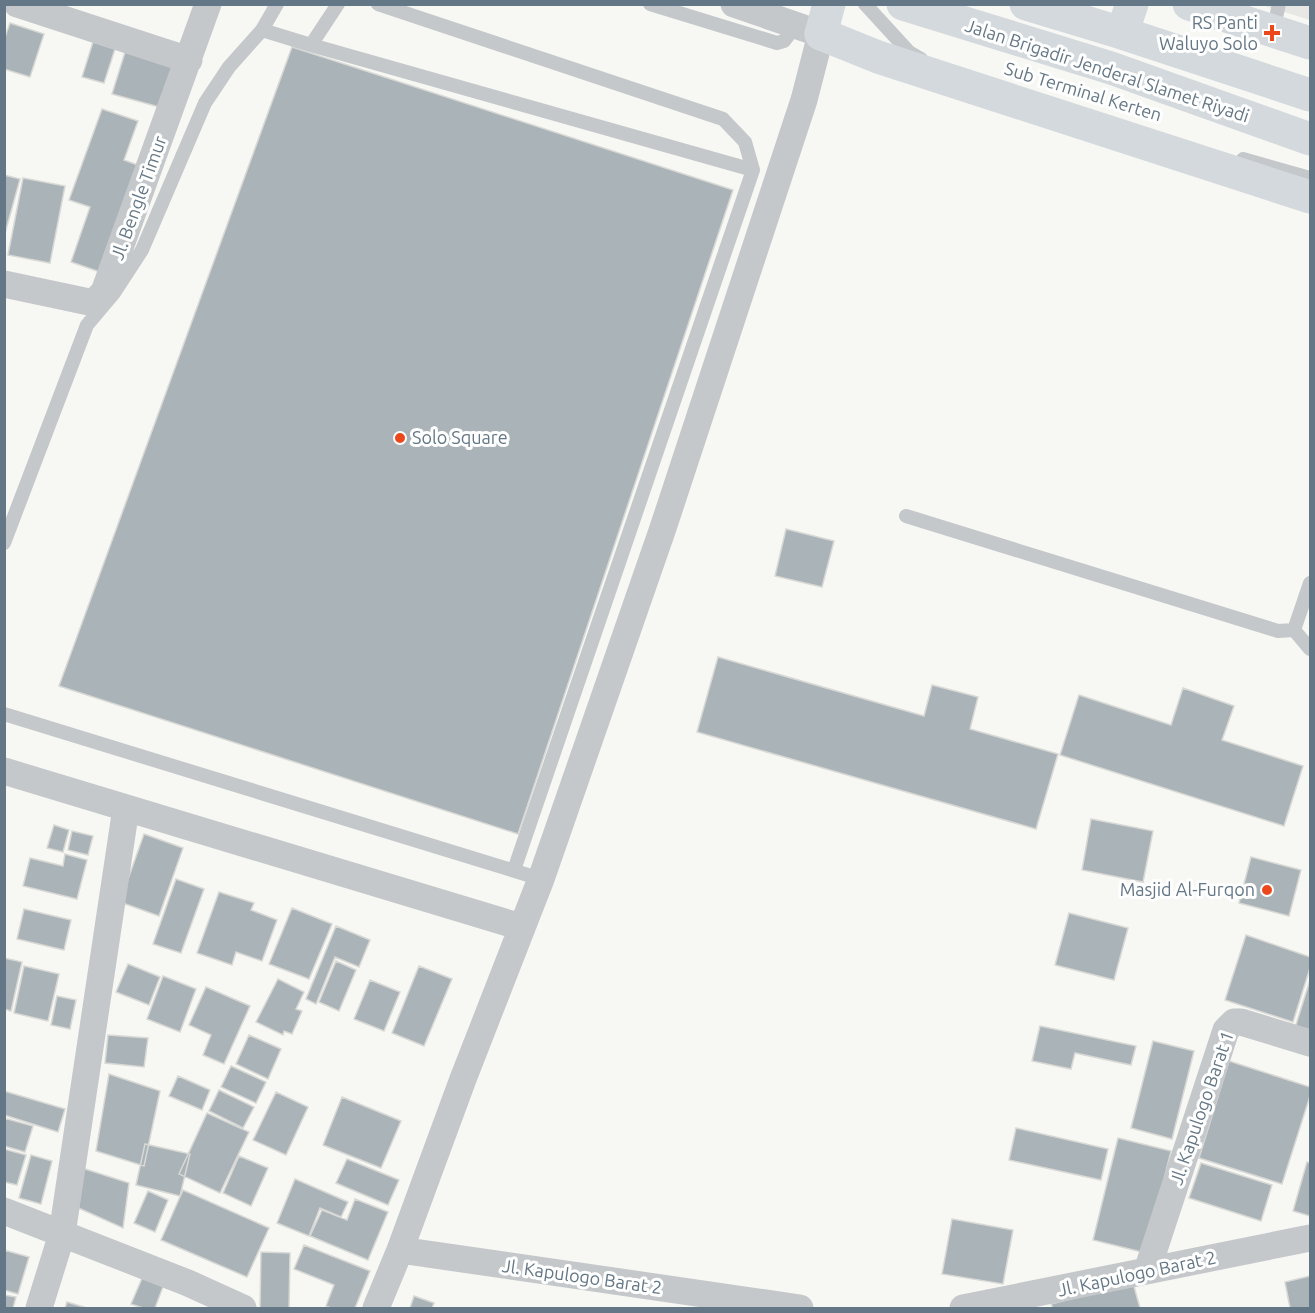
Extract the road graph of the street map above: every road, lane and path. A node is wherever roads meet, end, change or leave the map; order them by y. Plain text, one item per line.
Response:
1 (16, 4) edge
2 (208, 4) edge
3 (277, 4) edge
4 (338, 4) edge
5 (378, 4) edge
6 (650, 4) edge
7 (734, 4) edge
8 (865, 4) edge
9 (903, 4) edge
10 (1026, 4) edge
11 (1189, 4) edge
12 (1276, 18) edge
13 (1127, 19) edge
14 (262, 30) junction
15 (815, 31) edge
16 (1311, 43) edge
17 (311, 45) junction
18 (189, 60) junction
19 (1311, 95) edge
20 (1311, 140) edge
21 (1200, 147) dead end
22 (1233, 156) dead end
23 (753, 170) junction
24 (1311, 178) edge
25 (1311, 197) edge
26 (4, 284) edge
27 (906, 516) dead end
28 (4, 543) edge
29 (1311, 583) edge
30 (1294, 630) junction
31 (1311, 648) edge
32 (4, 714) edge
33 (4, 771) edge
34 (126, 807) junction
35 (514, 870) junction
36 (541, 879) junction
37 (521, 927) junction
38 (1311, 1043) edge
39 (4, 1211) edge
40 (62, 1234) junction
41 (1311, 1238) edge
42 (400, 1250) junction
43 (1147, 1272) junction
44 (39, 1308) edge
45 (243, 1308) edge
46 (376, 1308) edge
47 (800, 1308) edge
48 (963, 1308) edge

1 - 18 street
2 - 18 street, Jl. Bengle Timur
3 - 14 lane
4 - 17 lane
5 - 23 lane
6 - 15 lane
7 - 15 street
8 - 21 lane, Sub Terminal Kerten
9 - 20 main road, Jalan Brigadir Jenderal Slamet Riyadi
10 - 13 main road
11 - 12 main road
12 - 16 main road
13 - 19 main road
14 - 17 lane
14 - 28 lane
15 - 25 main road
15 - 36 street
17 - 23 lane
18 - 26 street, Jl. Bengle Timur
22 - 24 lane
23 - 35 lane
27 - 30 lane
29 - 30 lane
30 - 31 lane
32 - 35 lane
33 - 34 street
34 - 37 street
34 - 40 street
35 - 36 lane
36 - 37 street
37 - 42 street
38 - 43 street, Jl. Kapulogo Barat 1
39 - 40 street
40 - 44 street
40 - 45 street
41 - 43 street, Jl. Kapulogo Barat 2
42 - 46 street
42 - 47 street, Jl. Kapulogo Barat 2
43 - 48 street, Jl. Kapulogo Barat 2

